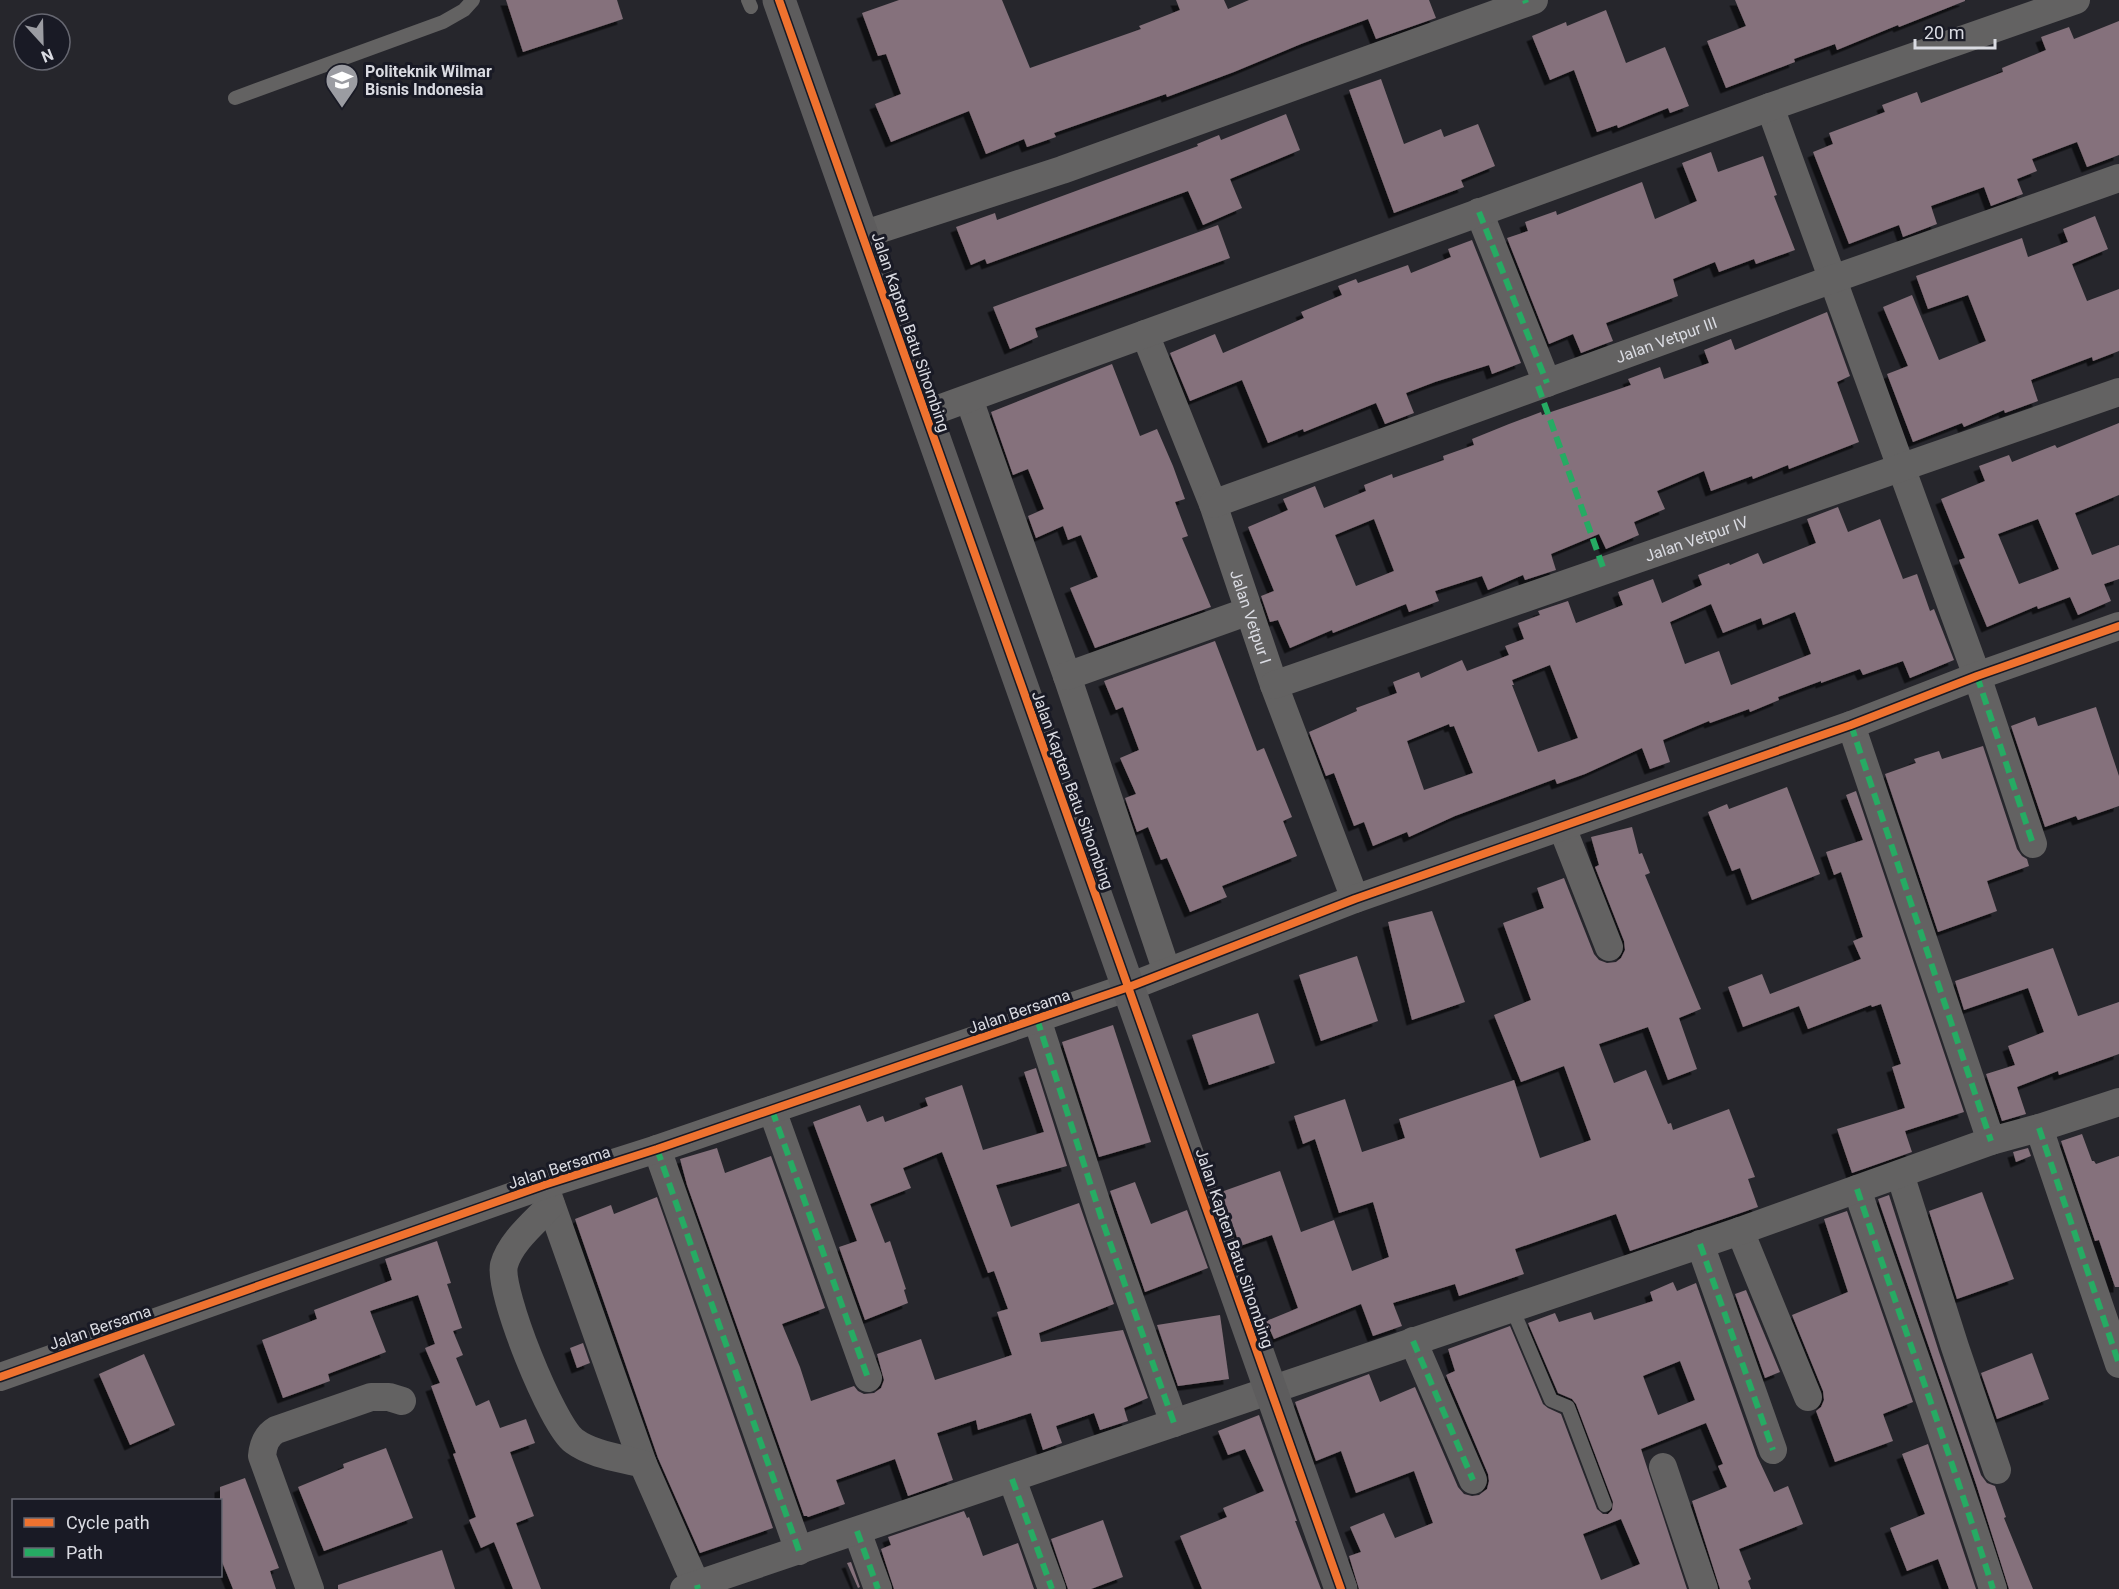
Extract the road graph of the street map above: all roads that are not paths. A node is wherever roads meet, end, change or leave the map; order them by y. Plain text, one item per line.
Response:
1 (473, 0) edge
2 (2076, 0) edge
3 (1528, 1) edge
4 (768, 2) edge
5 (235, 98) dead end
6 (1770, 107) junction
7 (2119, 178) edge
8 (1479, 212) junction
9 (862, 236) junction
10 (1833, 279) junction
11 (1145, 334) junction
12 (1547, 383) junction
13 (2119, 392) edge
14 (969, 399) junction
15 (925, 414) junction
16 (1900, 468) junction
17 (1213, 504) junction
18 (1249, 611) junction
19 (2119, 626) edge
20 (1067, 676) junction
21 (1977, 676) junction
22 (1274, 685) junction
23 (1851, 725) junction
24 (1562, 827) junction
25 (2033, 844) dead end
26 (1355, 899) junction
27 (1609, 947) dead end
28 (1167, 972) junction
29 (1129, 987) junction
30 (1037, 1019) junction
31 (2119, 1102) edge
32 (772, 1110) junction
33 (2039, 1128) junction
34 (1991, 1142) junction
35 (657, 1149) junction
36 (1900, 1174) junction
37 (1857, 1189) junction
38 (548, 1195) junction
39 (1740, 1231) junction
40 (1700, 1244) junction
41 (1512, 1308) junction
42 (1413, 1341) junction
43 (2119, 1364) edge
44 (0, 1377) edge
45 (868, 1378) dead end
46 (1271, 1389) junction
47 (1808, 1397) dead end
48 (402, 1401) dead end
49 (1174, 1422) junction
50 (1773, 1450) dead end
51 (643, 1464) junction
52 (1663, 1467) dead end
53 (1997, 1470) dead end
54 (1012, 1479) junction
55 (1473, 1479) dead end
56 (1605, 1505) dead end
57 (857, 1531) junction
58 (799, 1551) junction
59 (693, 1588) edge
60 (310, 1589) edge
61 (878, 1589) edge
62 (1052, 1589) edge
63 (1341, 1589) edge
64 (1704, 1589) edge
65 (1994, 1589) edge

1 - 5 lane
2 - 6 street
3 - 9 street
4 - 9 street, Jalan Kapten Batu Sihombing
6 - 8 street
6 - 10 street
7 - 10 street, Jalan Vetpur III
8 - 11 street
8 - 12 street
9 - 15 street, Jalan Kapten Batu Sihombing
10 - 12 street, Jalan Vetpur III
10 - 16 street
11 - 14 street
11 - 17 street, Jalan Vetpur I
12 - 17 street, Jalan Vetpur III
13 - 16 street, Jalan Vetpur IV
14 - 15 street
14 - 20 street
15 - 29 street, Jalan Kapten Batu Sihombing
16 - 21 street
16 - 22 street, Jalan Vetpur IV
17 - 18 street, Jalan Vetpur I
18 - 20 street
18 - 22 street, Jalan Vetpur I
19 - 21 street, Jalan Bersama
20 - 28 street
21 - 23 street, Jalan Bersama
21 - 25 street
22 - 26 street, Jalan Vetpur I
23 - 24 street, Jalan Bersama
23 - 34 street
24 - 26 street, Jalan Bersama
24 - 27 street
26 - 28 street, Jalan Bersama
28 - 29 street, Jalan Bersama
29 - 30 street, Jalan Bersama
29 - 46 street, Jalan Kapten Batu Sihombing
30 - 32 street, Jalan Bersama
30 - 49 street
31 - 33 street
32 - 35 street, Jalan Bersama
32 - 45 street
33 - 34 street
33 - 43 street
34 - 36 street
35 - 38 street, Jalan Bersama
35 - 58 street
36 - 37 street
36 - 53 street
37 - 39 street
37 - 65 street
38 - 44 street, Jalan Bersama
38 - 51 street
38 - 51 street
39 - 40 street
39 - 47 street
40 - 41 street
40 - 50 street
41 - 42 street
41 - 56 lane
42 - 46 street
42 - 55 street
46 - 49 street
46 - 63 street, Jalan Kapten Batu Sihombing
48 - 60 street
49 - 54 street
51 - 59 street
52 - 64 street
54 - 57 street
54 - 62 street
57 - 58 street
57 - 61 street
58 - 59 street

